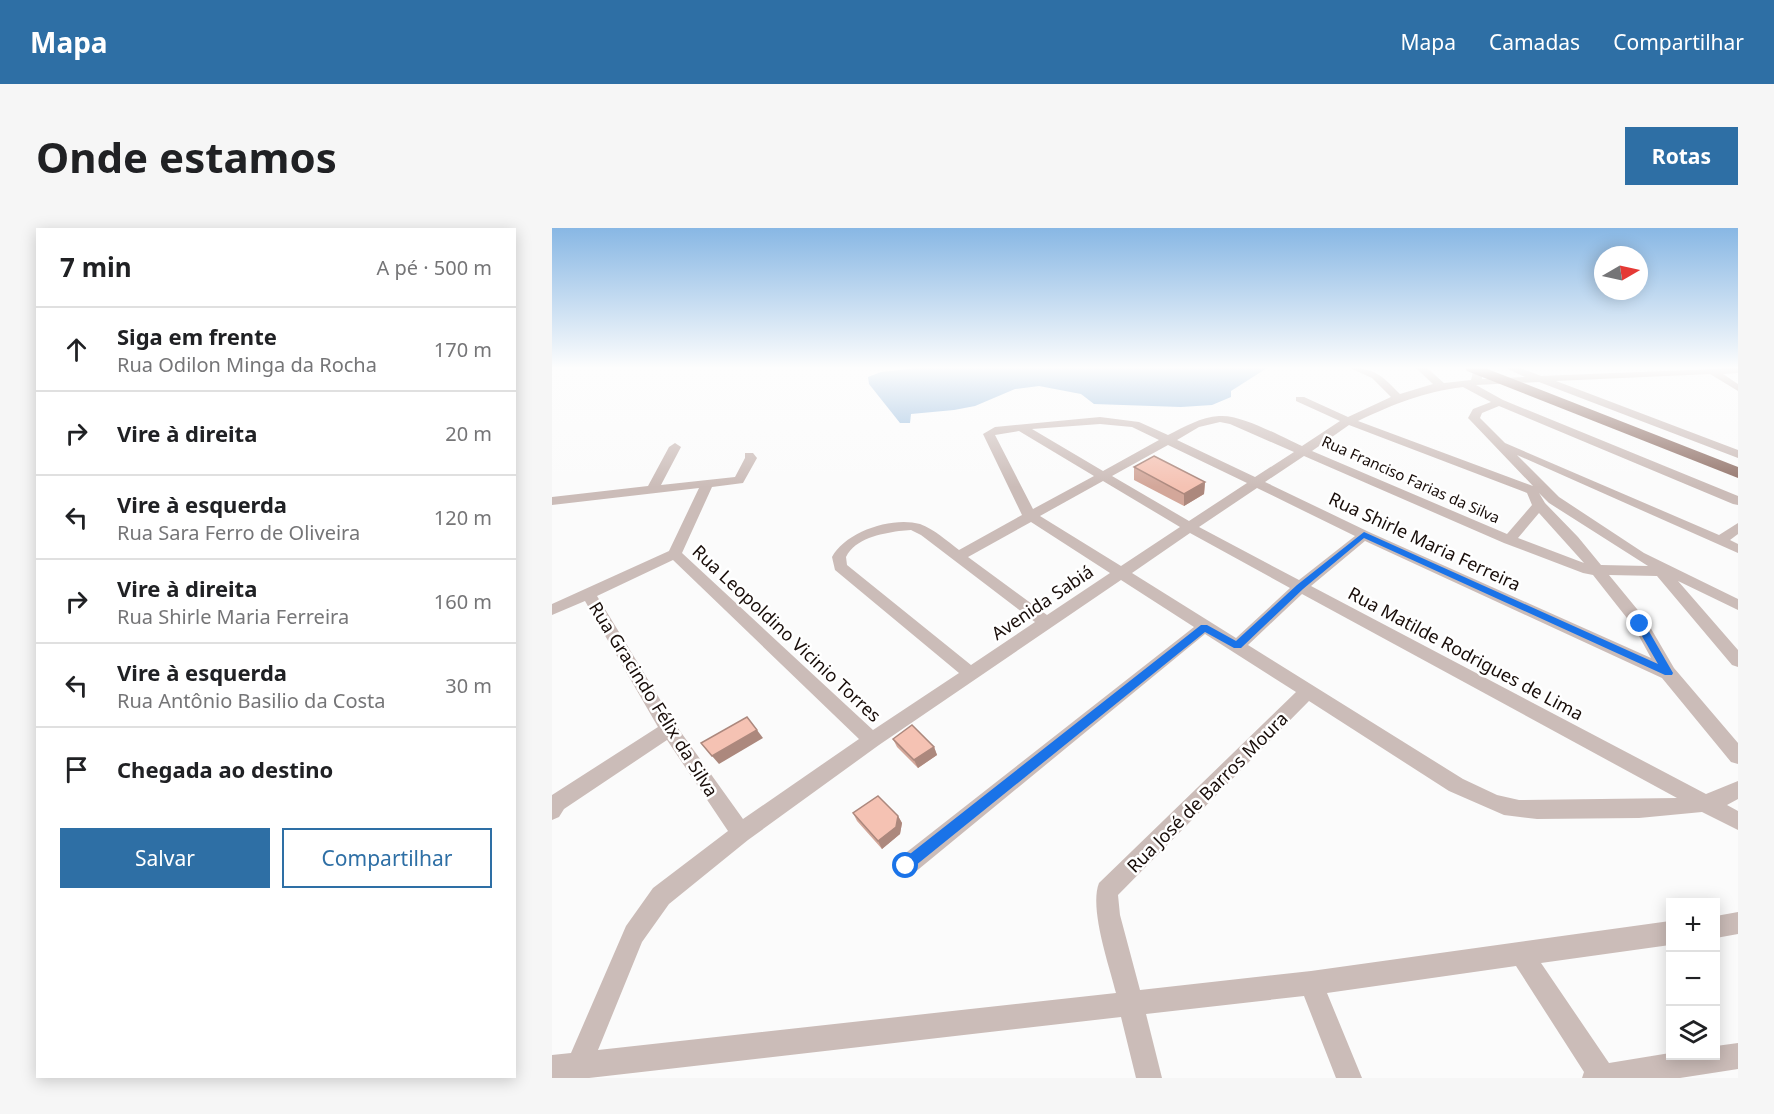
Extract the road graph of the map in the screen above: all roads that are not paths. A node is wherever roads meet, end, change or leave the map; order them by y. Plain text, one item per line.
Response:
1 (1319, 408) edge
2 (1377, 408) edge
3 (1485, 408) edge
4 (1512, 408) edge
5 (1581, 408) edge
6 (1614, 408) edge
7 (1348, 421) junction
8 (1022, 428) junction
9 (1168, 441) junction
10 (1499, 443) junction
11 (675, 447) dead end
12 (1304, 450) junction
13 (1738, 454) edge
14 (748, 456) dead end
15 (1738, 473) edge
16 (1101, 476) junction
17 (707, 484) junction
18 (1256, 484) junction
19 (652, 490) junction
20 (1537, 495) junction
21 (1738, 501) edge
22 (554, 504) edge
23 (1029, 515) junction
24 (1738, 527) edge
25 (1191, 528) junction
26 (1364, 535) junction
27 (1509, 540) junction
28 (1720, 541) junction
29 (1738, 549) edge
30 (675, 554) junction
31 (957, 557) junction
32 (1659, 568) junction
33 (1121, 572) junction
34 (1599, 572) junction
35 (1300, 587) junction
36 (588, 594) junction
37 (1738, 605) edge
38 (552, 610) edge
39 (1048, 624) junction
40 (1204, 627) junction
41 (1237, 646) junction
42 (1738, 661) edge
43 (970, 673) junction
44 (1668, 673) junction
45 (1307, 693) junction
46 (669, 729) junction
47 (872, 740) junction
48 (1738, 756) edge
49 (1738, 790) edge
50 (1706, 802) junction
51 (554, 805) edge
52 (1738, 821) edge
53 (741, 833) junction
54 (906, 866) dead end
55 (1738, 923) edge
56 (1720, 926) edge
57 (1666, 934) edge
58 (1522, 955) junction
59 (1311, 983) junction
60 (1132, 1004) junction
61 (1738, 1056) edge
62 (552, 1068) edge
63 (578, 1071) edge
64 (1149, 1078) edge
65 (1349, 1078) edge
66 (1600, 1078) edge

1 - 7 street
2 - 7 street, Avenida Sabiá
3 - 10 street
4 - 21 street
5 - 15 highway
6 - 13 street
7 - 12 street, Avenida Sabiá
7 - 20 street
8 - 9 street, Rua Shirle Maria Ferreira
8 - 16 street, Rua Matilde Rodrigues de Lima
8 - 23 street, Rua Shirle Maria Ferreira
9 - 12 street, Rua Franciso Farias da Silva
9 - 16 street
9 - 18 street, Rua Shirle Maria Ferreira
10 - 20 street
10 - 28 street
11 - 19 street
12 - 18 street, Avenida Sabiá
12 - 27 street, Rua Franciso Farias da Silva
14 - 17 street
16 - 23 street
16 - 25 street, Rua Matilde Rodrigues de Lima
17 - 19 street
17 - 30 street
18 - 25 street, Avenida Sabiá
18 - 26 street, Rua Shirle Maria Ferreira
19 - 22 street
20 - 27 street
20 - 32 street
20 - 34 street
23 - 31 street
23 - 33 street
24 - 28 street
25 - 33 street, Avenida Sabiá
25 - 35 street, Rua Matilde Rodrigues de Lima
26 - 35 street
26 - 44 street, Rua Shirle Maria Ferreira
27 - 34 street, Rua Franciso Farias da Silva
28 - 29 street
30 - 36 street
30 - 47 street, Rua Leopoldino Vicinio Torres
31 - 39 street
31 - 43 street
32 - 34 street, Rua Franciso Farias da Silva
32 - 37 street
32 - 42 street
33 - 39 street, Avenida Sabiá
33 - 40 street
34 - 44 street
35 - 41 street
35 - 50 street, Rua Matilde Rodrigues de Lima
36 - 38 street
36 - 46 street, Rua Gracindo Félix da Silva
39 - 43 street, Avenida Sabiá
40 - 41 street
40 - 54 street
41 - 45 street
43 - 47 street, Avenida Sabiá
44 - 48 street
45 - 50 street
45 - 60 street, Rua José de Barros Moura
46 - 51 street
46 - 53 street, Rua Gracindo Félix da Silva
47 - 53 street, Avenida Sabiá
49 - 50 street
50 - 52 street, Rua Matilde Rodrigues de Lima
53 - 63 street, Avenida Sabiá
55 - 56 street
57 - 58 street
58 - 59 street
58 - 66 street
59 - 60 street
59 - 65 street
60 - 63 street
60 - 64 street
61 - 66 street
62 - 63 street

